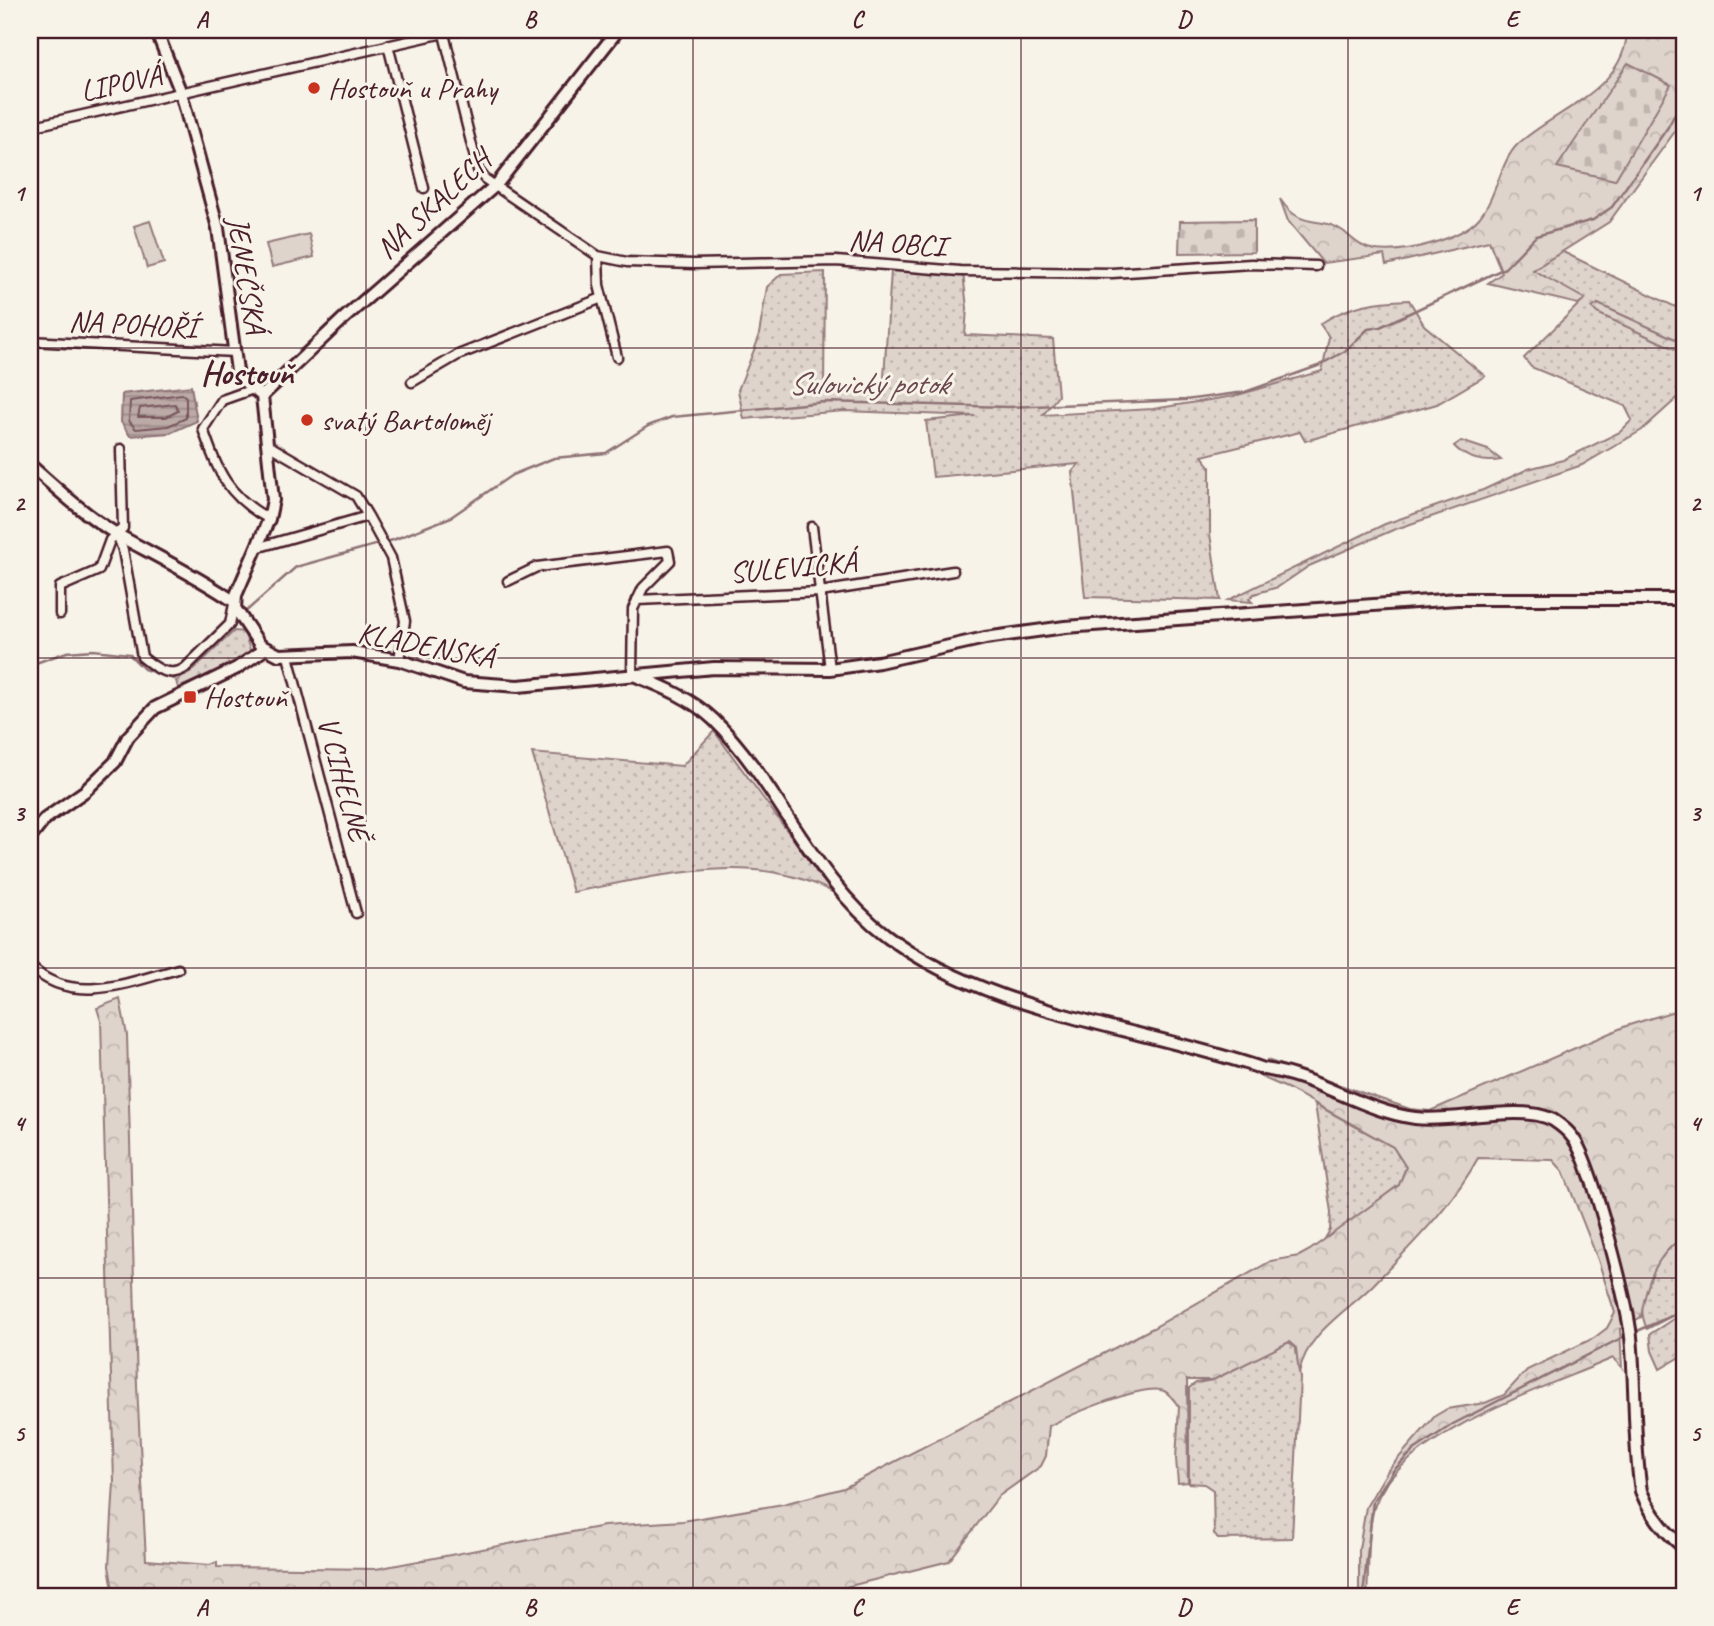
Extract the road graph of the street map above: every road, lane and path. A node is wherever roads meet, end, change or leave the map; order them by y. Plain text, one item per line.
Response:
1 (156, 30) edge
2 (457, 30) edge
3 (618, 30) edge
4 (444, 31) edge
5 (388, 45) junction
6 (181, 93) junction
7 (30, 127) edge
8 (497, 184) junction
9 (424, 188) dead end
10 (598, 256) junction
11 (1315, 265) dead end
12 (602, 298) junction
13 (30, 341) edge
14 (234, 352) junction
15 (617, 357) dead end
16 (412, 382) dead end
17 (259, 392) junction
18 (268, 445) junction
19 (121, 449) dead end
20 (30, 465) edge
21 (368, 516) junction
22 (269, 519) junction
23 (812, 527) dead end
24 (117, 534) junction
25 (256, 548) junction
26 (953, 571) dead end
27 (508, 582) dead end
28 (820, 592) junction
29 (1684, 599) edge
30 (637, 600) junction
31 (235, 602) junction
32 (60, 614) dead end
33 (265, 649) junction
34 (288, 656) junction
35 (399, 660) junction
36 (830, 668) junction
37 (632, 674) junction
38 (30, 838) edge
39 (356, 913) dead end
40 (30, 966) edge
41 (178, 970) dead end
42 (1684, 1548) edge

1 - 6 street, JENEČSKÁ
2 - 4 street, LIPOVÁ
3 - 8 street, NA SKALECH
4 - 5 street, LIPOVÁ
4 - 8 street, NA OBCI
5 - 6 street, LIPOVÁ
5 - 9 street
6 - 7 street, LIPOVÁ
6 - 14 street, JENEČSKÁ
8 - 10 street, NA OBCI
8 - 17 street, NA SKALECH
10 - 11 street, NA OBCI
10 - 12 street
12 - 15 street
12 - 16 street
13 - 14 street, NA POHOŘÍ
14 - 17 street, JENEČSKÁ
17 - 18 street
17 - 22 street
18 - 21 street
18 - 22 street
19 - 24 street
20 - 24 street
21 - 25 street
21 - 35 street
22 - 25 street
23 - 28 street
24 - 31 street
24 - 31 street
24 - 32 street
25 - 31 street
26 - 28 street, SULEVICKÁ
27 - 30 street
28 - 30 street, SULEVICKÁ
28 - 36 street
29 - 36 street, KLADENSKÁ
30 - 37 street
31 - 33 street
33 - 34 street, KLADENSKÁ
33 - 38 street
34 - 35 street, KLADENSKÁ
34 - 39 street, V CIHELNĚ
35 - 37 street, KLADENSKÁ
36 - 37 street, KLADENSKÁ
37 - 42 street, KLADENSKÁ
40 - 41 street

